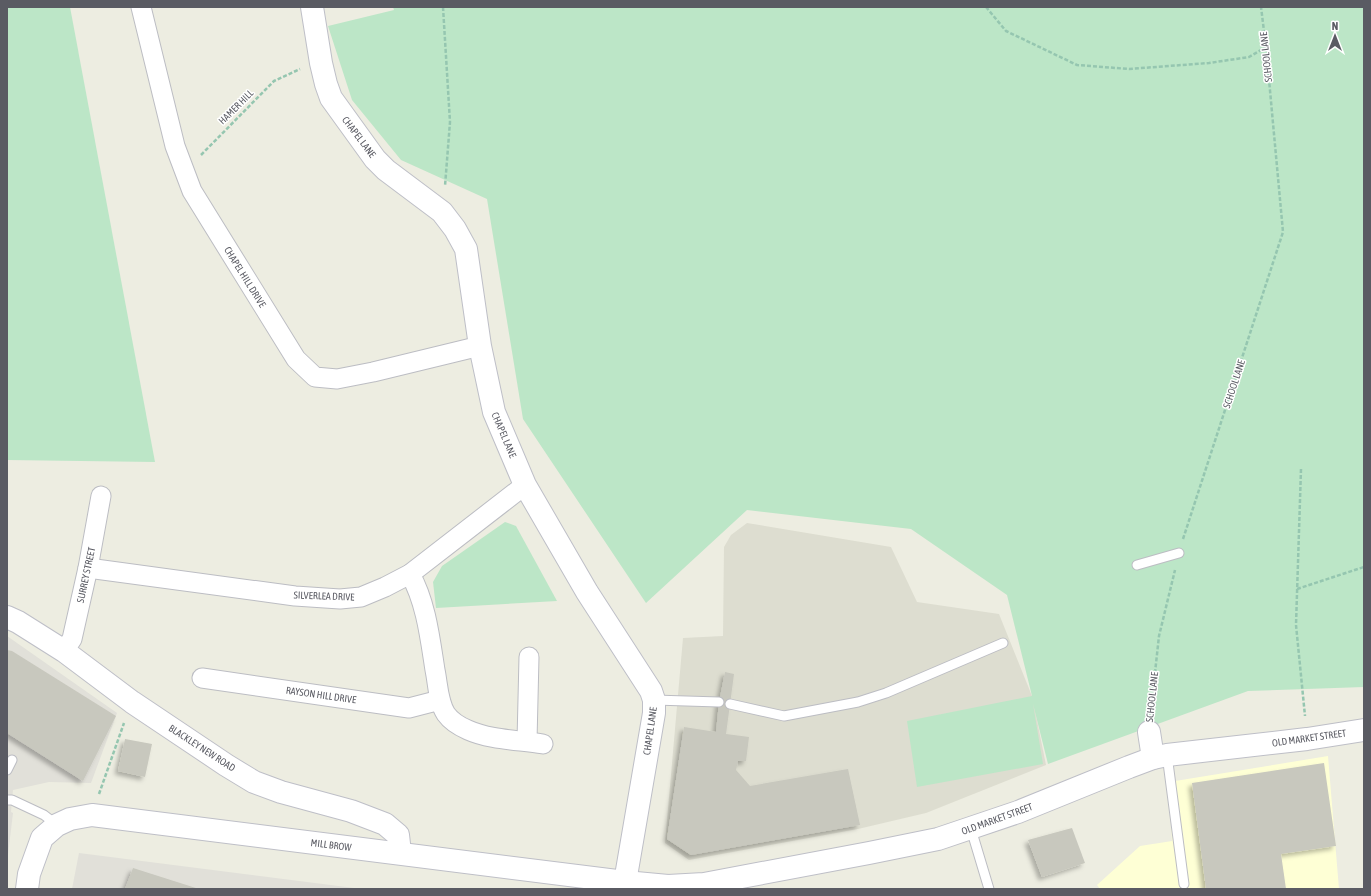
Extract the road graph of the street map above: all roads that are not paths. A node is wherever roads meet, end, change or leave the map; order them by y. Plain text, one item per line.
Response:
1 (141, 7) edge
2 (312, 7) edge
3 (480, 346) junction
4 (525, 485) junction
5 (101, 496) dead end
6 (1179, 553) road end
7 (1137, 565) dead end
8 (88, 568) junction
9 (410, 574) junction
10 (7, 617) edge
11 (1003, 643) dead end
12 (64, 651) junction
13 (529, 657) dead end
14 (202, 678) dead end
15 (440, 700) junction
16 (654, 700) junction
17 (719, 702) dead end
18 (730, 704) dead end
19 (1364, 730) edge
20 (1149, 732) road end
21 (1160, 757) junction
22 (12, 760) dead end
23 (7, 770) edge
24 (7, 800) edge
25 (971, 829) junction
26 (50, 831) junction
27 (400, 853) junction
28 (626, 882) junction
29 (1184, 884) dead end
30 (27, 889) edge
31 (989, 889) edge

1 - 3 street, CHAPEL HILL DRIVE
2 - 3 street, CHAPEL LANE
3 - 4 street, CHAPEL LANE
4 - 9 street, SILVERLEA DRIVE
4 - 16 street, CHAPEL LANE
5 - 8 street, SURREY STREET
6 - 7 lane
8 - 9 street, SILVERLEA DRIVE
8 - 12 street, SURREY STREET
9 - 15 street
10 - 12 street, BLACKLEY NEW ROAD
11 - 18 lane
12 - 27 street, BLACKLEY NEW ROAD
13 - 15 street
14 - 15 street, RAYSON HILL DRIVE
16 - 17 lane
16 - 28 street, CHAPEL LANE
19 - 21 street, OLD MARKET STREET
20 - 21 street, SCHOOL LANE
21 - 25 street, OLD MARKET STREET
21 - 29 lane
22 - 23 lane
24 - 26 lane
25 - 28 street, OLD MARKET STREET
25 - 31 lane
26 - 27 street, MILL BROW
26 - 30 street
27 - 28 street, MILL BROW

